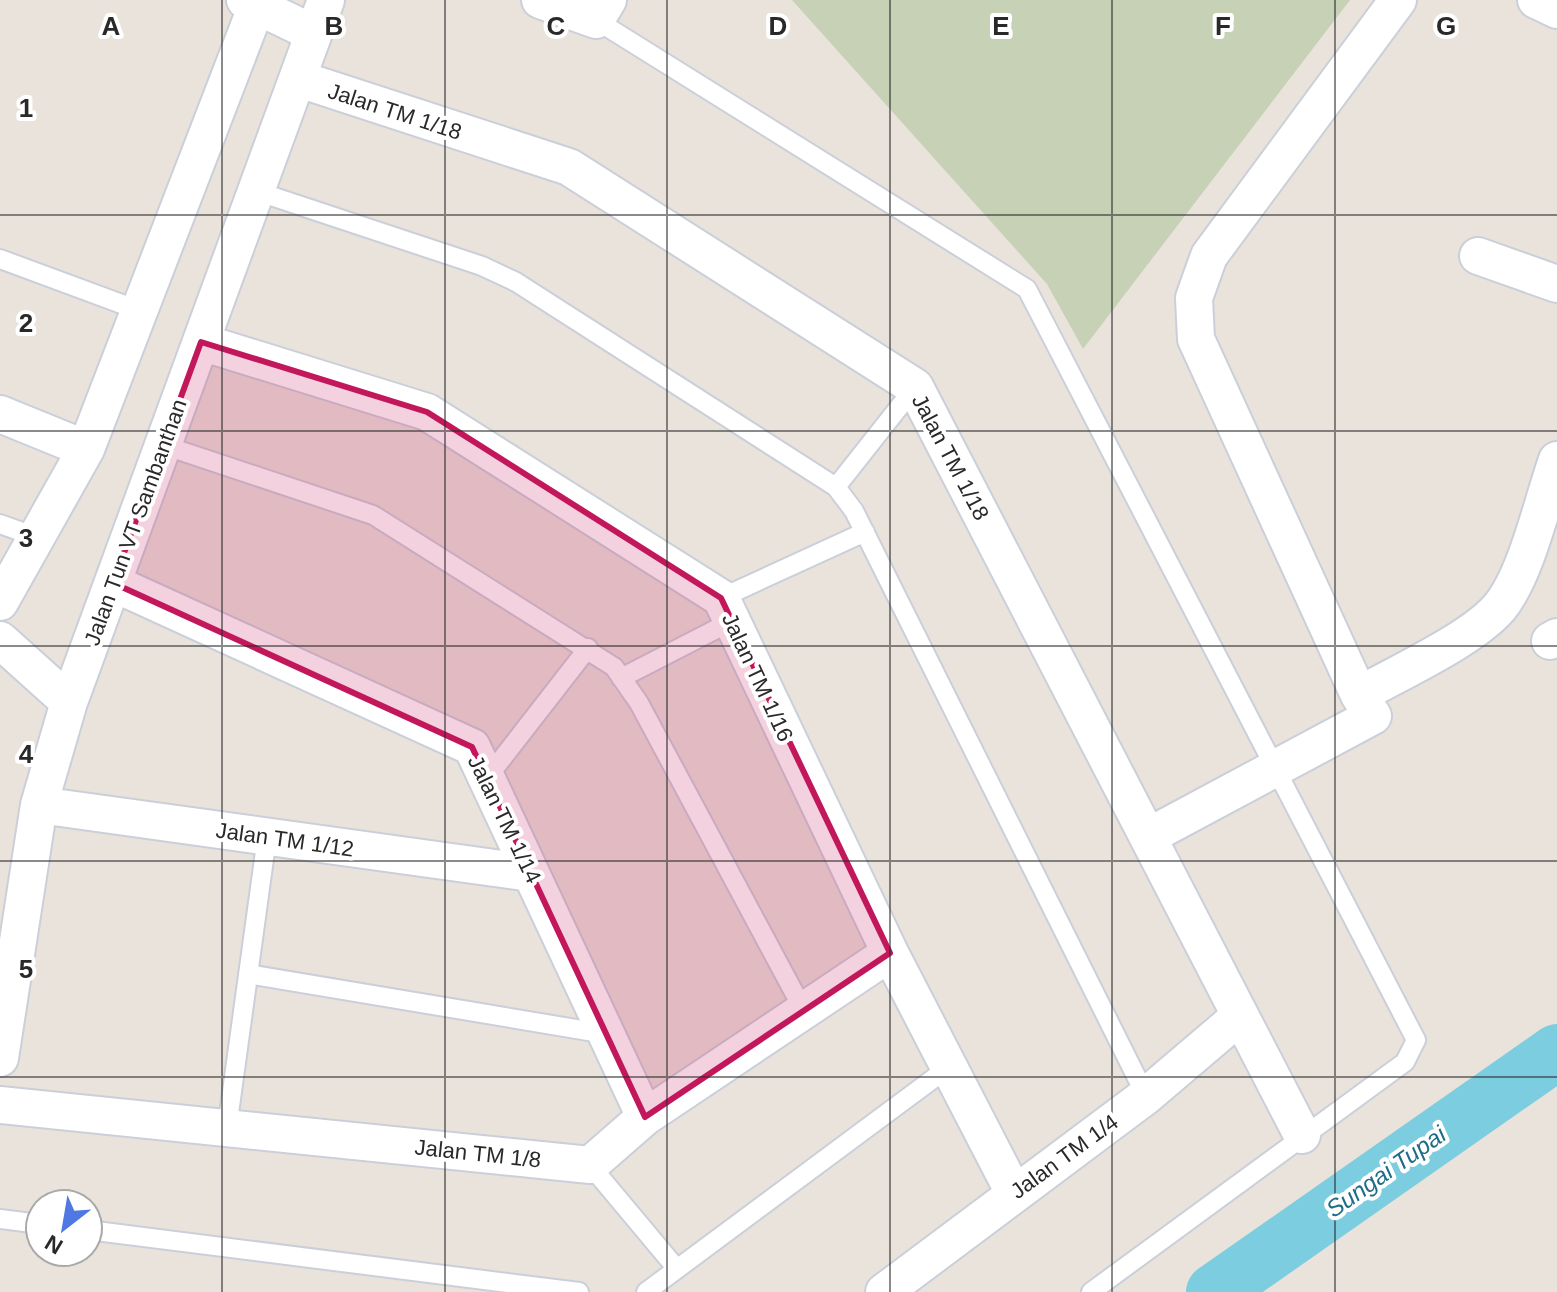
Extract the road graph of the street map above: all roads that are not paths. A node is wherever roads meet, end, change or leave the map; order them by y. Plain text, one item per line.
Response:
1 (326, 0) edge
2 (540, 0) edge
3 (1398, 0) edge
4 (1536, 0) edge
5 (251, 3) edge
6 (602, 10) edge
7 (1557, 10) edge
8 (313, 33) junction
9 (299, 79) junction
10 (256, 191) junction
11 (1478, 256) dead end
12 (0, 259) edge
13 (1557, 284) edge
14 (138, 310) junction
15 (201, 342) junction
16 (915, 387) junction
17 (0, 414) edge
18 (163, 445) junction
19 (86, 449) junction
20 (1557, 460) edge
21 (836, 487) junction
22 (0, 524) edge
23 (865, 532) junction
24 (36, 537) junction
25 (113, 583) junction
26 (0, 602) edge
27 (726, 609) junction
28 (0, 640) edge
29 (588, 648) junction
30 (621, 678) junction
31 (1359, 695) junction
32 (69, 702) junction
33 (1277, 767) junction
34 (487, 778) junction
35 (39, 805) junction
36 (1149, 836) junction
37 (267, 837) junction
38 (531, 873) junction
39 (890, 953) junction
40 (248, 974) junction
41 (804, 1011) junction
42 (1240, 1016) junction
43 (606, 1034) junction
44 (0, 1058) edge
45 (949, 1067) junction
46 (1146, 1096) junction
47 (0, 1105) edge
48 (645, 1117) junction
49 (227, 1128) junction
50 (1302, 1135) junction
51 (590, 1165) junction
52 (1014, 1193) junction
53 (0, 1219) edge
54 (24, 1222) edge
55 (104, 1232) edge
56 (677, 1269) junction
57 (579, 1292) edge
58 (646, 1292) edge
59 (884, 1292) edge
60 (1091, 1292) edge

1 - 8 street, Jalan Tun VT Sambanthan
2 - 6 street
3 - 31 street
4 - 7 street
5 - 8 street
5 - 14 street
6 - 33 lane
8 - 9 street, Jalan Tun VT Sambanthan
9 - 10 street, Jalan Tun VT Sambanthan
9 - 16 street, Jalan TM 1/18
10 - 15 street, Jalan Tun VT Sambanthan
10 - 21 lane
11 - 13 street
12 - 14 lane
14 - 19 street
15 - 18 street, Jalan Tun VT Sambanthan
15 - 27 street, Jalan TM 1/16
16 - 21 lane
16 - 36 street, Jalan TM 1/18
17 - 19 street
18 - 25 street, Jalan Tun VT Sambanthan
18 - 29 lane
19 - 24 street
20 - 31 street
21 - 23 lane
22 - 24 lane
23 - 27 lane
23 - 46 lane
24 - 26 street
25 - 32 street, Jalan Tun VT Sambanthan
25 - 34 street, Jalan TM 1/14
27 - 30 lane
27 - 39 street, Jalan TM 1/16
28 - 32 street
29 - 30 lane
29 - 34 lane
30 - 41 lane
31 - 33 street
32 - 35 street, Jalan Tun VT Sambanthan
33 - 36 street
33 - 50 lane
34 - 38 street, Jalan TM 1/14
35 - 37 street, Jalan TM 1/12
35 - 44 street, Jalan Tun VT Sambanthan
36 - 42 street, Jalan TM 1/18
37 - 38 street, Jalan TM 1/12
37 - 40 lane
38 - 43 street, Jalan TM 1/14
39 - 41 street
39 - 45 street, Jalan TM 1/16
40 - 43 lane
40 - 49 lane
41 - 48 street
42 - 46 street, Jalan TM 1/4
42 - 50 street, Jalan TM 1/18
43 - 48 street, Jalan TM 1/14
45 - 52 street, Jalan TM 1/16
45 - 56 lane
46 - 52 street, Jalan TM 1/4
47 - 49 street, Jalan TM 1/8
48 - 51 street
49 - 51 street, Jalan TM 1/8
50 - 60 lane
51 - 56 lane
52 - 59 street, Jalan TM 1/4
53 - 54 lane
55 - 57 lane
56 - 58 lane

